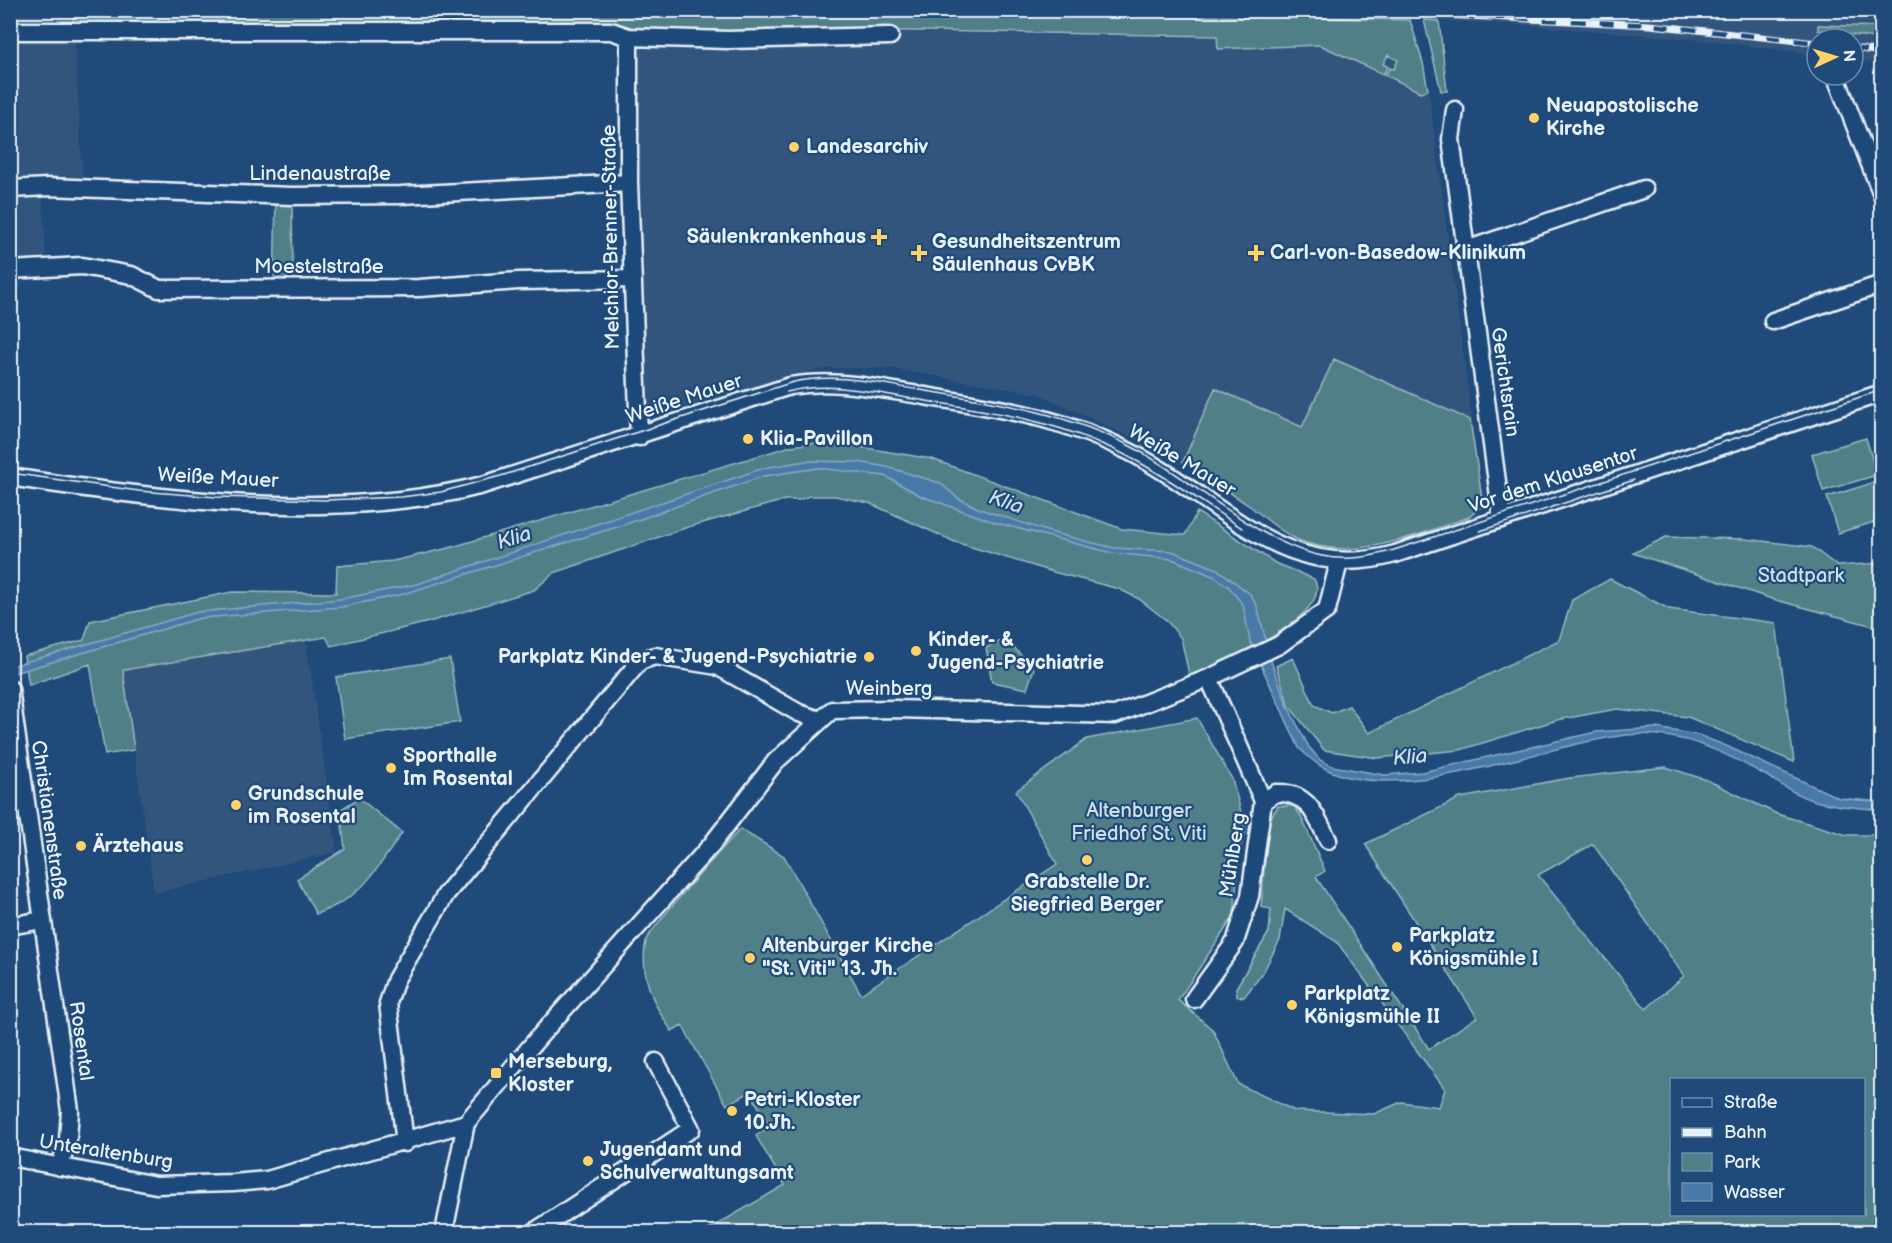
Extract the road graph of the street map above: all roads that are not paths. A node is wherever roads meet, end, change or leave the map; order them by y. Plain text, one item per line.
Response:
1 (10, 31) edge
2 (890, 36) dead end
3 (629, 37) junction
4 (1840, 87) edge
5 (1455, 110) dead end
6 (629, 183) junction
7 (10, 189) edge
8 (1644, 189) dead end
9 (1881, 195) edge
10 (1466, 250) junction
11 (10, 270) edge
12 (632, 279) junction
13 (1881, 284) edge
14 (1773, 321) dead end
15 (1881, 393) edge
16 (639, 437) junction
17 (10, 477) edge
18 (1502, 519) junction
19 (1339, 562) junction
20 (1209, 678) junction
21 (11, 694) edge
22 (820, 720) junction
23 (1263, 801) junction
24 (1328, 840) dead end
25 (42, 920) junction
26 (10, 926) edge
27 (1194, 999) dead end
28 (656, 1062) dead end
29 (466, 1123) junction
30 (405, 1143) junction
31 (10, 1157) edge
32 (60, 1167) junction
33 (444, 1233) edge
34 (534, 1233) edge

1 - 3 street
2 - 3 street
3 - 6 street, Melchior-Brenner-Straße
4 - 9 street
5 - 10 street, Gerichtsrain
6 - 7 street, Lindenaustraße
6 - 12 street, Melchior-Brenner-Straße
8 - 10 street
10 - 18 street, Gerichtsrain
11 - 12 street, Moestelstraße
12 - 16 street, Melchior-Brenner-Straße
13 - 14 street
15 - 18 street, Vor dem Klausentor
16 - 17 street, Weiße Mauer
16 - 19 street, Weiße Mauer
18 - 19 street, Vor dem Klausentor
19 - 20 street, Weinberg
20 - 22 street, Weinberg
20 - 23 street, Mühlberg
21 - 25 street, Christianenstraße
22 - 29 street, Weinberg
22 - 30 street
23 - 24 street
23 - 27 street, Mühlberg
25 - 26 street
25 - 32 street, Rosental
28 - 34 street
29 - 30 street, Unteraltenburg
29 - 33 street
30 - 32 street, Unteraltenburg
31 - 32 street, Unteraltenburg

